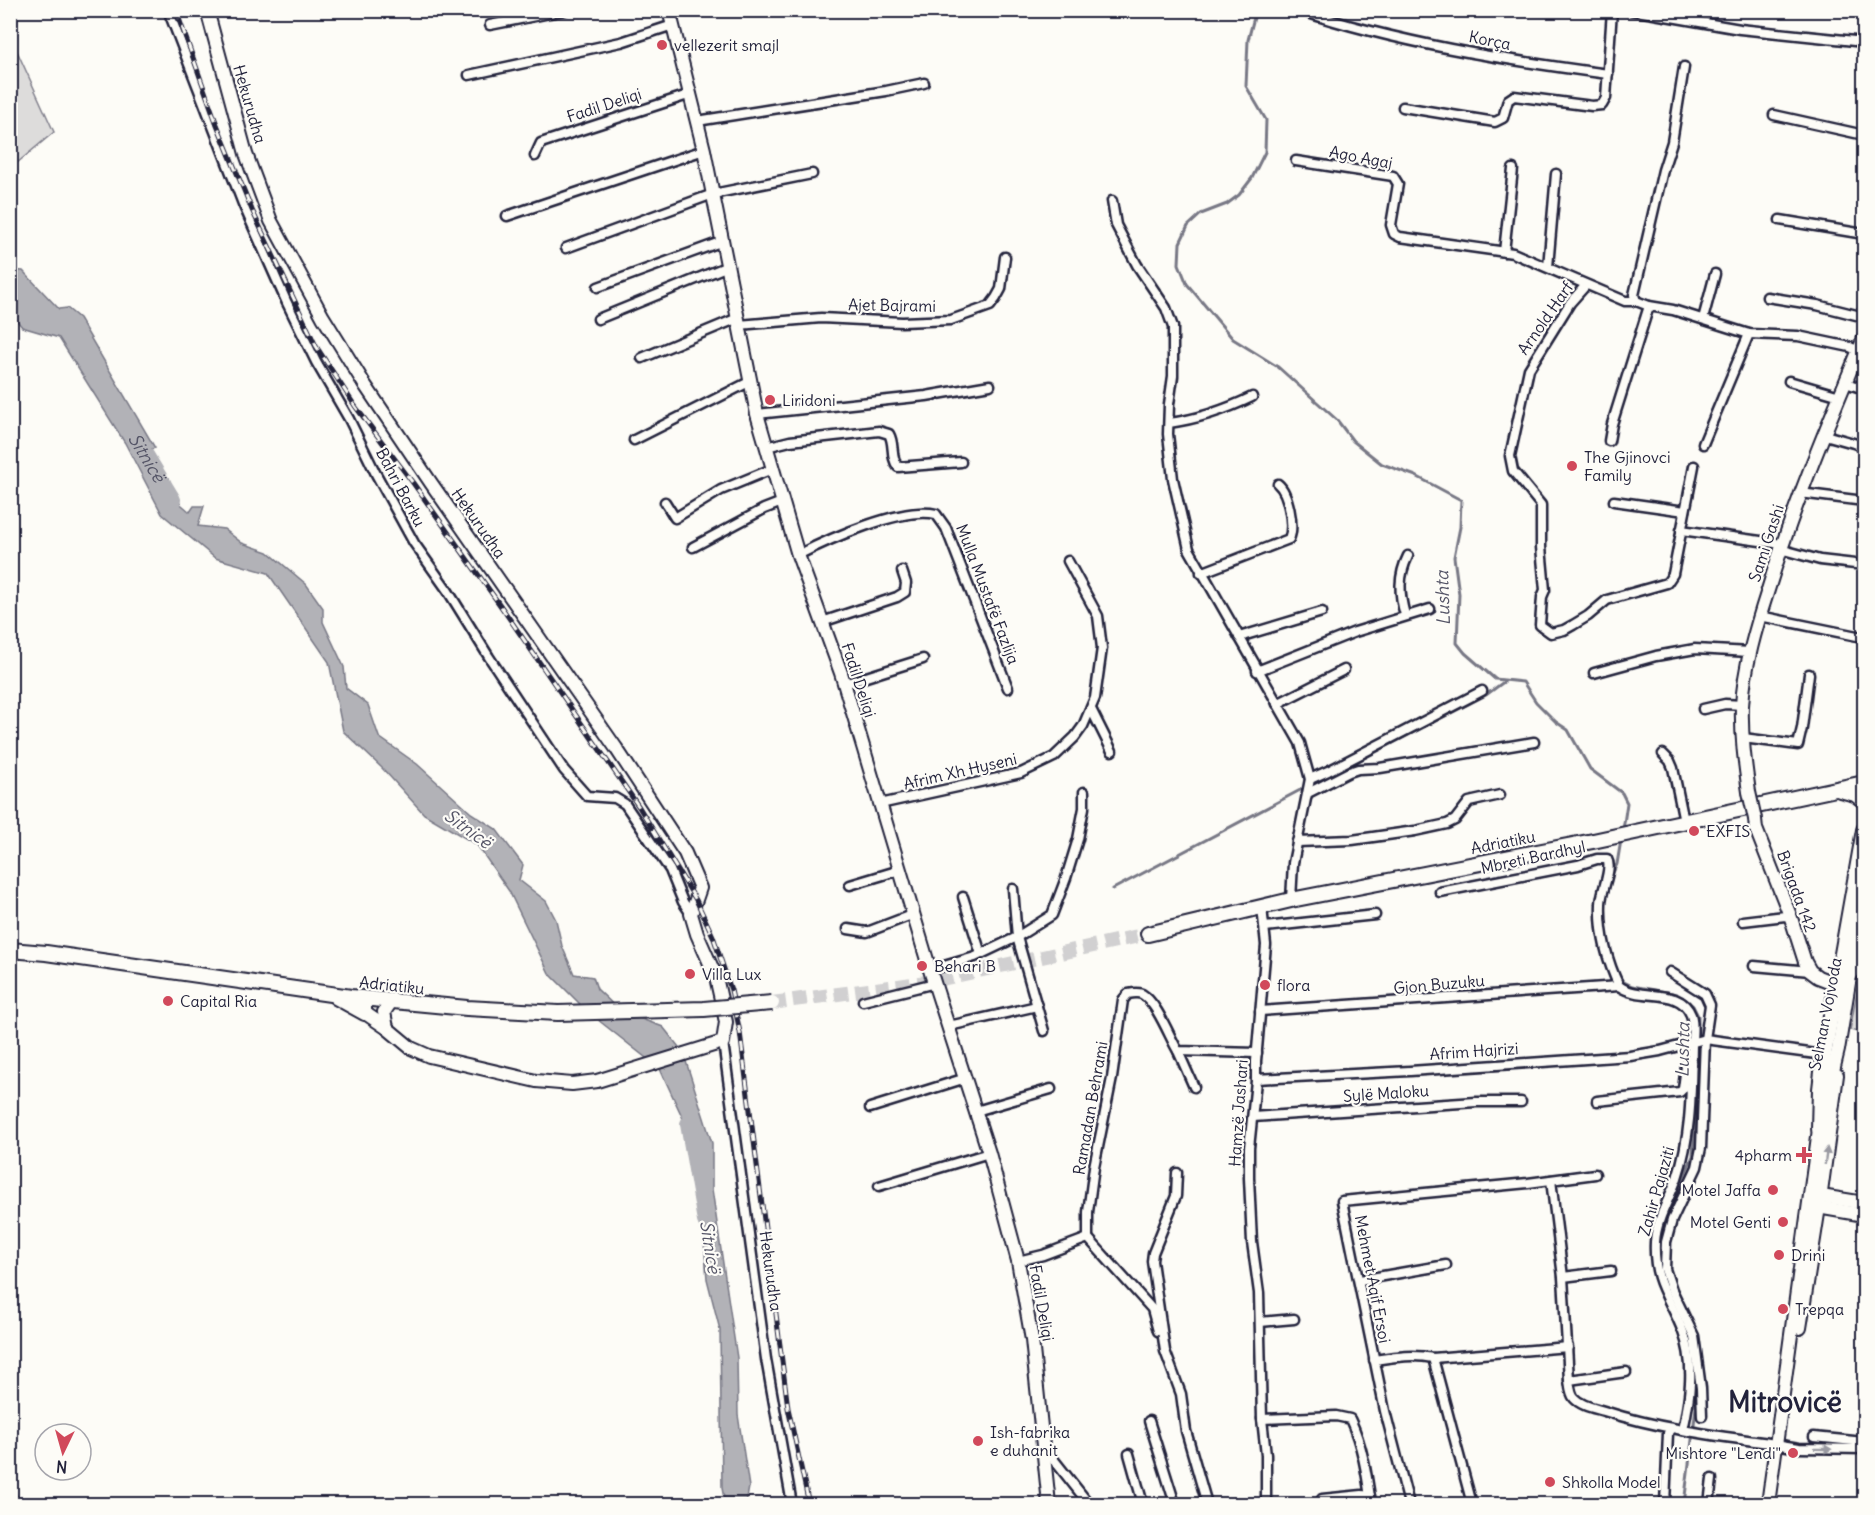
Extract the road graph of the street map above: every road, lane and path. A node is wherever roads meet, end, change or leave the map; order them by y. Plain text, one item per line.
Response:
1 (168, 10) edge
2 (207, 10) edge
3 (566, 10) edge
4 (669, 10) edge
5 (1299, 10) edge
6 (1612, 10) edge
7 (1631, 10) edge
8 (490, 24) dead end
9 (673, 25) junction
10 (1864, 42) edge
11 (1684, 68) dead end
12 (1608, 74) junction
13 (469, 75) dead end
14 (924, 83) dead end
15 (691, 94) junction
16 (1403, 107) dead end
17 (1774, 115) dead end
18 (697, 121) junction
19 (1864, 135) edge
20 (704, 150) junction
21 (535, 156) dead end
22 (1296, 161) dead end
23 (1513, 169) dead end
24 (812, 174) dead end
25 (1556, 174) dead end
26 (713, 194) junction
27 (1112, 201) dead end
28 (507, 216) dead end
29 (1780, 220) dead end
30 (1864, 234) edge
31 (723, 241) junction
32 (566, 248) dead end
33 (1504, 252) junction
34 (1005, 257) dead end
35 (728, 266) junction
36 (1548, 267) junction
37 (1715, 274) dead end
38 (1586, 285) junction
39 (598, 287) dead end
40 (1767, 297) dead end
41 (1636, 301) junction
42 (1649, 306) junction
43 (1864, 317) edge
44 (598, 319) dead end
45 (1703, 320) junction
46 (739, 322) junction
47 (1749, 334) junction
48 (1864, 338) edge
49 (1859, 351) junction
50 (642, 358) dead end
51 (751, 381) junction
52 (1789, 381) dead end
53 (1846, 383) junction
54 (990, 385) dead end
55 (1864, 389) edge
56 (1840, 396) junction
57 (1252, 397) dead end
58 (757, 414) junction
59 (1169, 423) junction
60 (1825, 435) junction
61 (634, 440) dead end
62 (1609, 441) dead end
63 (1703, 444) dead end
64 (1864, 446) edge
65 (766, 447) junction
66 (961, 462) dead end
67 (1694, 466) dead end
68 (772, 469) junction
69 (1278, 484) dead end
70 (1800, 493) junction
71 (1614, 501) dead end
72 (1864, 501) edge
73 (665, 502) dead end
74 (782, 502) junction
75 (1685, 511) junction
76 (1681, 530) junction
77 (693, 547) dead end
78 (1781, 547) junction
79 (798, 555) junction
80 (1408, 556) dead end
81 (1068, 561) dead end
82 (1864, 565) edge
83 (902, 571) dead end
84 (1201, 573) junction
85 (1430, 609) dead end
86 (1322, 612) dead end
87 (1405, 615) junction
88 (1760, 616) junction
89 (822, 621) junction
90 (1239, 637) junction
91 (1862, 637) dead end
92 (1750, 652) junction
93 (923, 659) dead end
94 (1344, 670) dead end
95 (1257, 671) junction
96 (1594, 673) dead end
97 (1809, 674) dead end
98 (844, 684) junction
99 (1008, 688) dead end
100 (1482, 691) dead end
101 (1277, 704) junction
102 (1742, 705) junction
103 (1091, 708) junction
104 (1703, 709) dead end
105 (1743, 738) junction
106 (1534, 742) dead end
107 (1112, 751) dead end
108 (1663, 754) dead end
109 (1864, 783) edge
110 (1309, 786) junction
111 (1838, 789) junction
112 (1084, 792) dead end
113 (1749, 792) joint
114 (1500, 795) dead end
115 (1864, 801) edge
116 (880, 804) junction
117 (1684, 821) junction
118 (1864, 830) edge
119 (1297, 842) junction
120 (900, 870) junction
121 (850, 885) dead end
122 (1012, 889) dead end
123 (1440, 892) dead end
124 (963, 897) dead end
125 (1291, 900) junction
126 (1864, 905) edge
127 (1262, 907) junction
128 (692, 914) junction
129 (914, 914) junction
130 (1376, 915) dead end
131 (1791, 918) junction
132 (1743, 921) dead end
133 (1265, 927) junction
134 (848, 929) dead end
135 (1148, 934) tunnel mouth
136 (1017, 937) junction
137 (1860, 941) edge
138 (10, 951) edge
139 (981, 954) junction
140 (1864, 957) edge
141 (1754, 966) dead end
142 (930, 970) junction
143 (1810, 971) junction
144 (1670, 972) dead end
145 (1850, 976) junction
146 (935, 983) junction
147 (1836, 984) junction
148 (1619, 986) junction
149 (332, 994) junction
150 (371, 999) junction
151 (863, 1001) dead end
152 (391, 1002) junction
153 (772, 1003) tunnel mouth
154 (1037, 1006) junction
155 (1260, 1011) junction
156 (365, 1013) junction
157 (949, 1026) junction
158 (387, 1028) junction
159 (1044, 1030) dead end
160 (1705, 1039) junction
161 (723, 1042) junction
162 (1692, 1042) junction
163 (1838, 1050) junction
164 (1178, 1051) junction
165 (1257, 1053) junction
166 (1824, 1055) junction
167 (1692, 1062) junction
168 (966, 1078) junction
169 (1256, 1079) junction
170 (1194, 1087) dead end
171 (1051, 1089) dead end
172 (1598, 1101) dead end
173 (1521, 1102) dead end
174 (870, 1108) dead end
175 (976, 1111) junction
176 (1253, 1117) junction
177 (1819, 1129) junction
178 (1685, 1147) junction
179 (1701, 1148) junction
180 (989, 1153) junction
181 (1177, 1173) dead end
182 (1595, 1174) dead end
183 (1551, 1180) junction
184 (879, 1186) dead end
185 (1815, 1200) junction
186 (1864, 1203) edge
187 (1088, 1238) junction
188 (1018, 1261) junction
189 (1446, 1265) dead end
190 (1611, 1271) dead end
191 (1563, 1277) junction
192 (1360, 1280) junction
193 (1294, 1319) dead end
194 (1260, 1322) junction
195 (1568, 1347) junction
196 (1165, 1351) junction
197 (1433, 1359) junction
198 (1374, 1360) junction
199 (1626, 1372) dead end
200 (1569, 1380) junction
201 (1702, 1416) dead end
202 (1262, 1419) junction
203 (1149, 1421) dead end
204 (1671, 1428) junction
205 (1686, 1431) junction
206 (1814, 1437) dead end
207 (1864, 1442) edge
208 (1779, 1445) junction
209 (1043, 1446) junction
210 (1864, 1449) edge
211 (1129, 1454) dead end
212 (1712, 1479) dead end
213 (1322, 1499) dead end
214 (1371, 1500) edge
215 (792, 1504) edge
216 (1049, 1504) edge
217 (1089, 1504) edge
218 (1143, 1504) edge
219 (1175, 1504) edge
220 (1207, 1504) edge
221 (1266, 1504) edge
222 (1409, 1504) edge
223 (1473, 1504) edge
224 (1665, 1504) edge
225 (1709, 1504) edge
226 (1768, 1504) edge
227 (1774, 1504) edge

1 - 128 street, Bahri Barku
2 - 128 main road, Hekurudha
3 - 8 street
4 - 9 main road, Fadil Deliqi
5 - 12 street, Korça
6 - 12 street
7 - 10 street
9 - 13 street
9 - 15 main road, Fadil Deliqi
11 - 41 street
12 - 16 street
14 - 18 street
15 - 18 main road, Fadil Deliqi
15 - 21 street, Fadil Deliqi
17 - 19 street
18 - 20 main road, Fadil Deliqi
20 - 26 main road, Fadil Deliqi
20 - 28 street
22 - 33 street, Ago Agaj
23 - 33 street
24 - 26 street
25 - 36 street
26 - 31 main road, Fadil Deliqi
26 - 32 street
27 - 59 street
29 - 30 street
31 - 35 main road, Fadil Deliqi
31 - 39 street
33 - 36 street, Ago Agaj
34 - 46 street, Ajet Bajrami
35 - 44 street
35 - 46 main road, Fadil Deliqi
36 - 38 street, Ago Agaj
37 - 45 street
38 - 41 street, Ago Agaj
38 - 76 street, Arnold Harf
40 - 43 street
41 - 42 street, Ago Agaj
42 - 45 street, Ago Agaj
42 - 62 street
45 - 47 street, Ago Agaj
46 - 50 street, Ajet Bajrami
46 - 51 main road, Fadil Deliqi
47 - 49 street, Ago Agaj
47 - 63 street
48 - 49 main road, Sami Gashi
49 - 53 main road, Sami Gashi
51 - 58 main road, Fadil Deliqi
51 - 61 street
52 - 56 street
53 - 55 street
53 - 56 main road, Sami Gashi
54 - 58 street
56 - 60 main road, Sami Gashi
57 - 59 street
58 - 65 main road, Fadil Deliqi
59 - 84 street
60 - 64 street
60 - 70 main road, Sami Gashi
65 - 66 street
65 - 68 main road, Fadil Deliqi
67 - 75 street, Arnold Harf
68 - 73 street
68 - 74 main road, Fadil Deliqi
69 - 84 street
70 - 72 street
70 - 78 main road, Sami Gashi
71 - 75 street
74 - 77 street
74 - 79 main road, Fadil Deliqi
75 - 76 street, Arnold Harf
76 - 78 street
78 - 82 street
78 - 88 main road, Sami Gashi
79 - 89 main road, Fadil Deliqi
79 - 99 street, Mulla Mustafë Fazlija
80 - 87 street
81 - 103 street, Afrim Xh Hyseni
83 - 89 street
84 - 90 street
85 - 87 street
86 - 90 street
87 - 95 street
88 - 91 street
88 - 92 main road, Sami Gashi
89 - 98 main road, Fadil Deliqi
90 - 95 street
92 - 96 street
92 - 102 main road, Sami Gashi
93 - 98 street
94 - 101 street
95 - 101 street
97 - 105 street
98 - 116 main road, Fadil Deliqi
100 - 110 street
101 - 110 street
102 - 104 street
102 - 105 main road, Sami Gashi
103 - 107 street
103 - 116 street, Afrim Xh Hyseni
105 - 113 main road, Sami Gashi
106 - 110 street
108 - 117 street
109 - 111 main road, Adriatiku
110 - 119 street
111 - 115 main road
111 - 117 main road, Adriatiku
112 - 136 street
113 - 131 main road, Brigada 142, bridge
114 - 119 street
116 - 120 main road, Fadil Deliqi
117 - 125 main road, Adriatiku
118 - 147 main road
119 - 125 street
120 - 121 street
120 - 129 main road, Fadil Deliqi
122 - 136 street
123 - 148 street, Mbreti Bardhyl
124 - 139 street
125 - 127 main road, Adriatiku
126 - 137 main road, Selman Vojvoda
127 - 133 street, Hamzë Jashari
127 - 135 main road, Adriatiku
128 - 161 main road, Hekurudha
129 - 134 street
129 - 142 main road, Fadil Deliqi
130 - 133 street
131 - 132 street
131 - 143 main road, Brigada 142
133 - 155 street, Hamzë Jashari
136 - 139 street
136 - 154 street
137 - 145 main road, Selman Vojvoda
138 - 149 main road, Adriatiku
139 - 142 street
140 - 145 main road
141 - 143 street
142 - 146 main road, Fadil Deliqi
143 - 147 main road
144 - 160 street
145 - 163 main road, Selman Vojvoda
146 - 151 street
146 - 157 main road, Fadil Deliqi
147 - 166 main road
148 - 155 street, Gjon Buzuku
148 - 162 street
149 - 150 main road, Adriatiku
149 - 156 main road
150 - 152 main road, Adriatiku
150 - 156 main road
152 - 153 main road, Adriatiku, bridge
152 - 158 main road
154 - 157 street
154 - 159 street
155 - 165 street, Hamzë Jashari
156 - 158 main road
157 - 168 main road, Fadil Deliqi
158 - 161 main road
160 - 162 street, Afrim Hajrizi
160 - 166 street, Afrim Hajrizi
160 - 179 street
161 - 215 street, Hekurudha
162 - 167 street
162 - 169 street, Afrim Hajrizi
163 - 177 main road, Selman Vojvoda
185 -> 163 main road
164 - 165 street
164 - 170 street, Ramadan Behrami
164 - 187 street, Ramadan Behrami
165 - 169 street, Hamzë Jashari
166 - 177 main road
167 - 172 street
167 - 178 street, Zahir Pajaziti
168 - 174 street
168 - 175 main road, Fadil Deliqi
169 - 176 street, Hamzë Jashari
171 - 175 street
173 - 176 street, Sylë Maloku
175 - 180 main road, Fadil Deliqi
176 - 194 street, Hamzë Jashari
177 - 185 main road, Selman Vojvoda
178 - 179 street
178 - 205 street, Zahir Pajaziti
179 - 201 street
180 - 184 street
180 - 188 main road, Fadil Deliqi
181 - 196 street
182 - 183 street, Mehmet Aqif Ersoi
183 - 191 street
183 - 192 street, Mehmet Aqif Ersoi
185 - 186 main road
185 - 208 main road
187 - 188 street
187 - 196 street
188 - 209 main road, Fadil Deliqi
189 - 192 street
190 - 191 street
191 - 195 street
192 - 198 street, Mehmet Aqif Ersoi
193 - 194 street
194 - 202 street, Hamzë Jashari
195 - 197 street
195 - 200 street
196 - 220 street
197 - 198 street
197 - 223 street
198 - 222 street, Mehmet Aqif Ersoi
199 - 200 street
200 - 204 street
202 - 214 street
202 - 221 street, Hamzë Jashari
203 - 219 street
204 - 205 street
204 - 224 street
205 - 208 street
206 - 207 street
208 -> 210 street
208 - 226 main road
208 - 227 main road
209 - 216 main road, Fadil Deliqi
209 - 217 street
211 - 218 street
212 - 225 street
213 - 214 street

